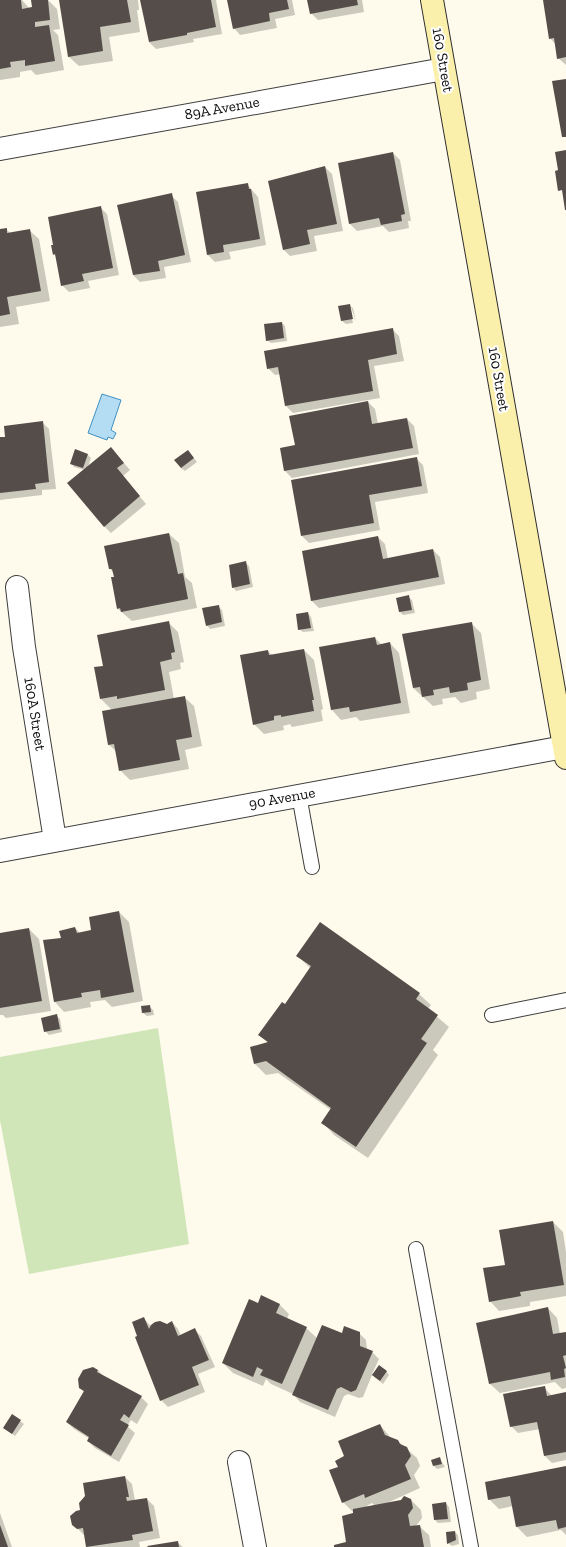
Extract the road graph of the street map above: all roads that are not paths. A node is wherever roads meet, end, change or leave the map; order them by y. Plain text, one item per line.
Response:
1 (432, 0) edge
2 (444, 69) junction
3 (0, 149) edge
4 (17, 587) dead end
5 (565, 750) edge
6 (298, 795) junction
7 (55, 840) junction
8 (0, 851) edge
9 (312, 867) dead end
10 (566, 1000) edge
11 (492, 1016) dead end
12 (416, 1249) dead end
13 (239, 1462) dead end
14 (255, 1547) edge
15 (471, 1547) edge

1 - 2 main road, 160 Street
2 - 3 street, 89A Avenue
2 - 5 main road, 160 Street
4 - 7 street, 160A Street
5 - 6 street, 90 Avenue
6 - 7 street, 90 Avenue
6 - 9 lane
7 - 8 street, 90 Avenue
10 - 11 lane
12 - 15 lane
13 - 14 street

